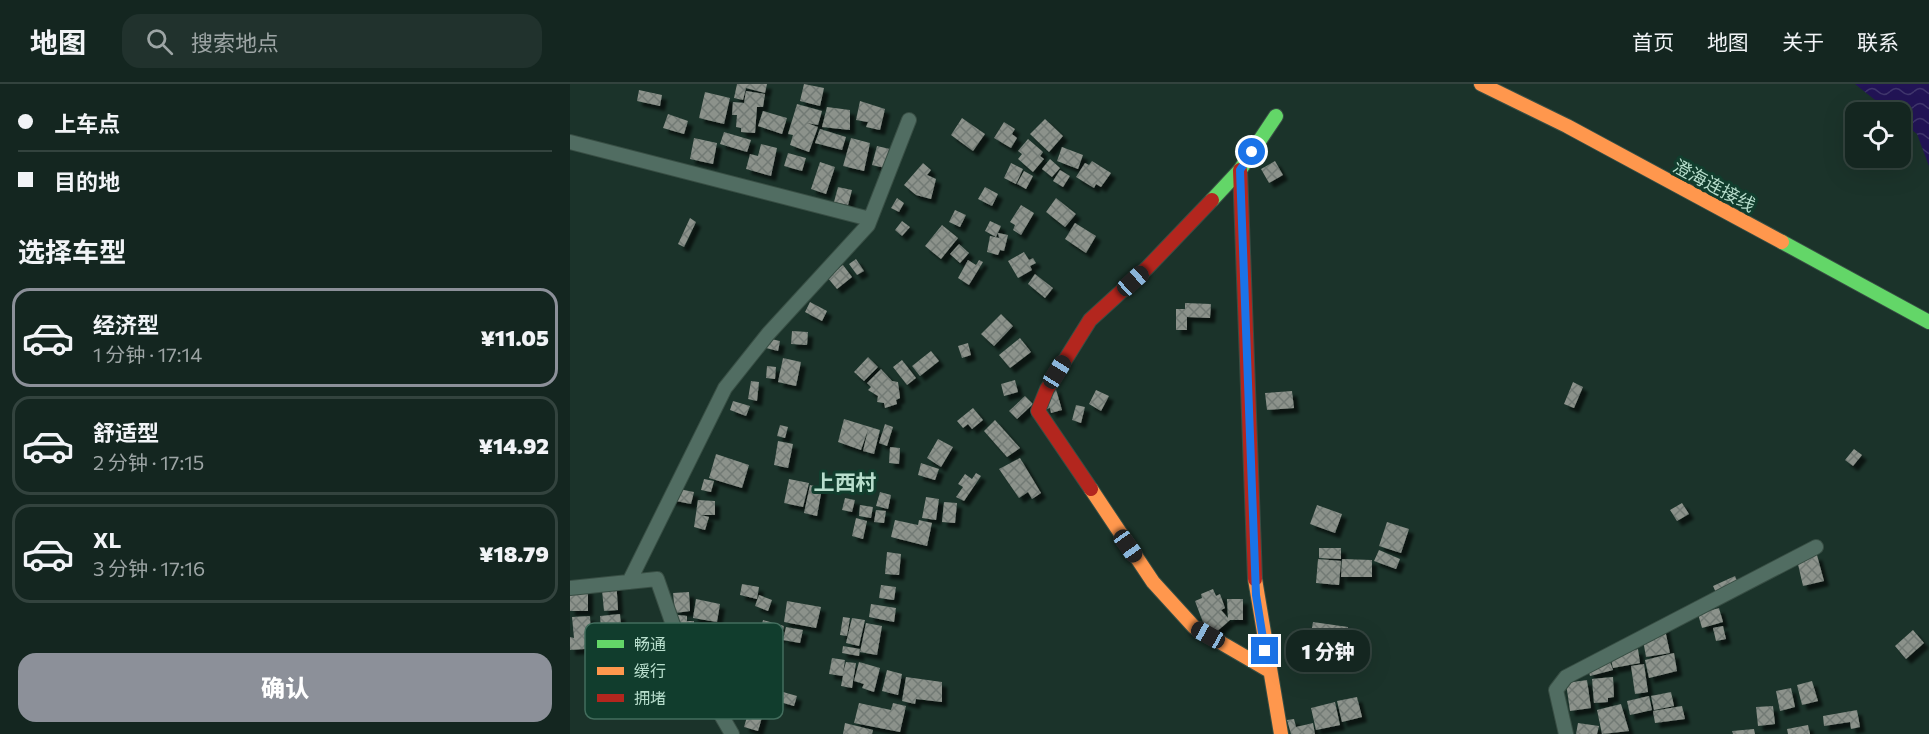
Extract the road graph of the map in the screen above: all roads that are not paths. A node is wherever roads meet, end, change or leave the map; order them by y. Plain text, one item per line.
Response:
1 (1481, 84) edge
2 (1276, 116) dead end
3 (909, 120) dead end
4 (570, 142) edge
5 (1240, 170) junction
6 (870, 219) junction
7 (1929, 322) edge
8 (1816, 547) dead end
9 (629, 582) junction
10 (570, 588) edge
11 (672, 623) edge
12 (1268, 670) junction
13 (723, 719) edge
14 (732, 734) edge
15 (1281, 734) edge
16 (1566, 734) edge

1 - 7 main road, 澄海连接线
2 - 5 main road
3 - 6 street
4 - 6 street
5 - 12 main road
5 - 12 main road
6 - 9 street
8 - 16 street
9 - 10 street
9 - 11 street
12 - 15 main road
13 - 14 street

